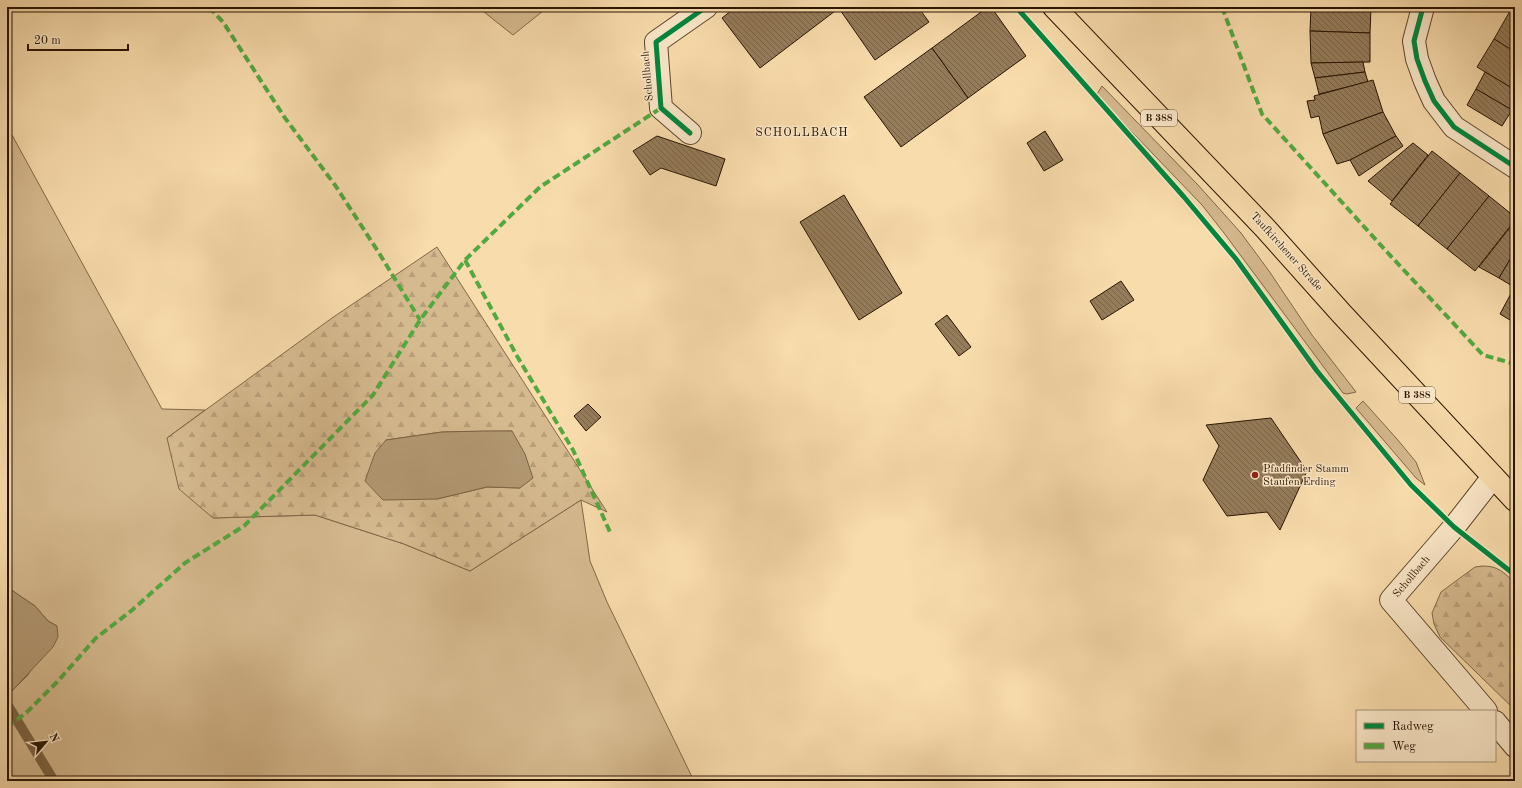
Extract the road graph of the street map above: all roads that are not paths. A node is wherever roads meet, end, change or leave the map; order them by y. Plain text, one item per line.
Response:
1 (706, 7) edge
2 (1054, 7) edge
3 (1423, 7) edge
4 (690, 133) dead end
5 (1515, 167) edge
6 (1493, 477) junction
7 (1515, 500) edge
8 (1485, 710) edge
9 (1496, 723) edge
10 (1515, 746) edge

1 - 4 street, Schollbach
2 - 6 main road, Taufkirchener Straße / B 388
3 - 5 street
6 - 7 main road, Taufkirchener Straße / B 388
6 - 8 street, Schollbach
9 - 10 street

